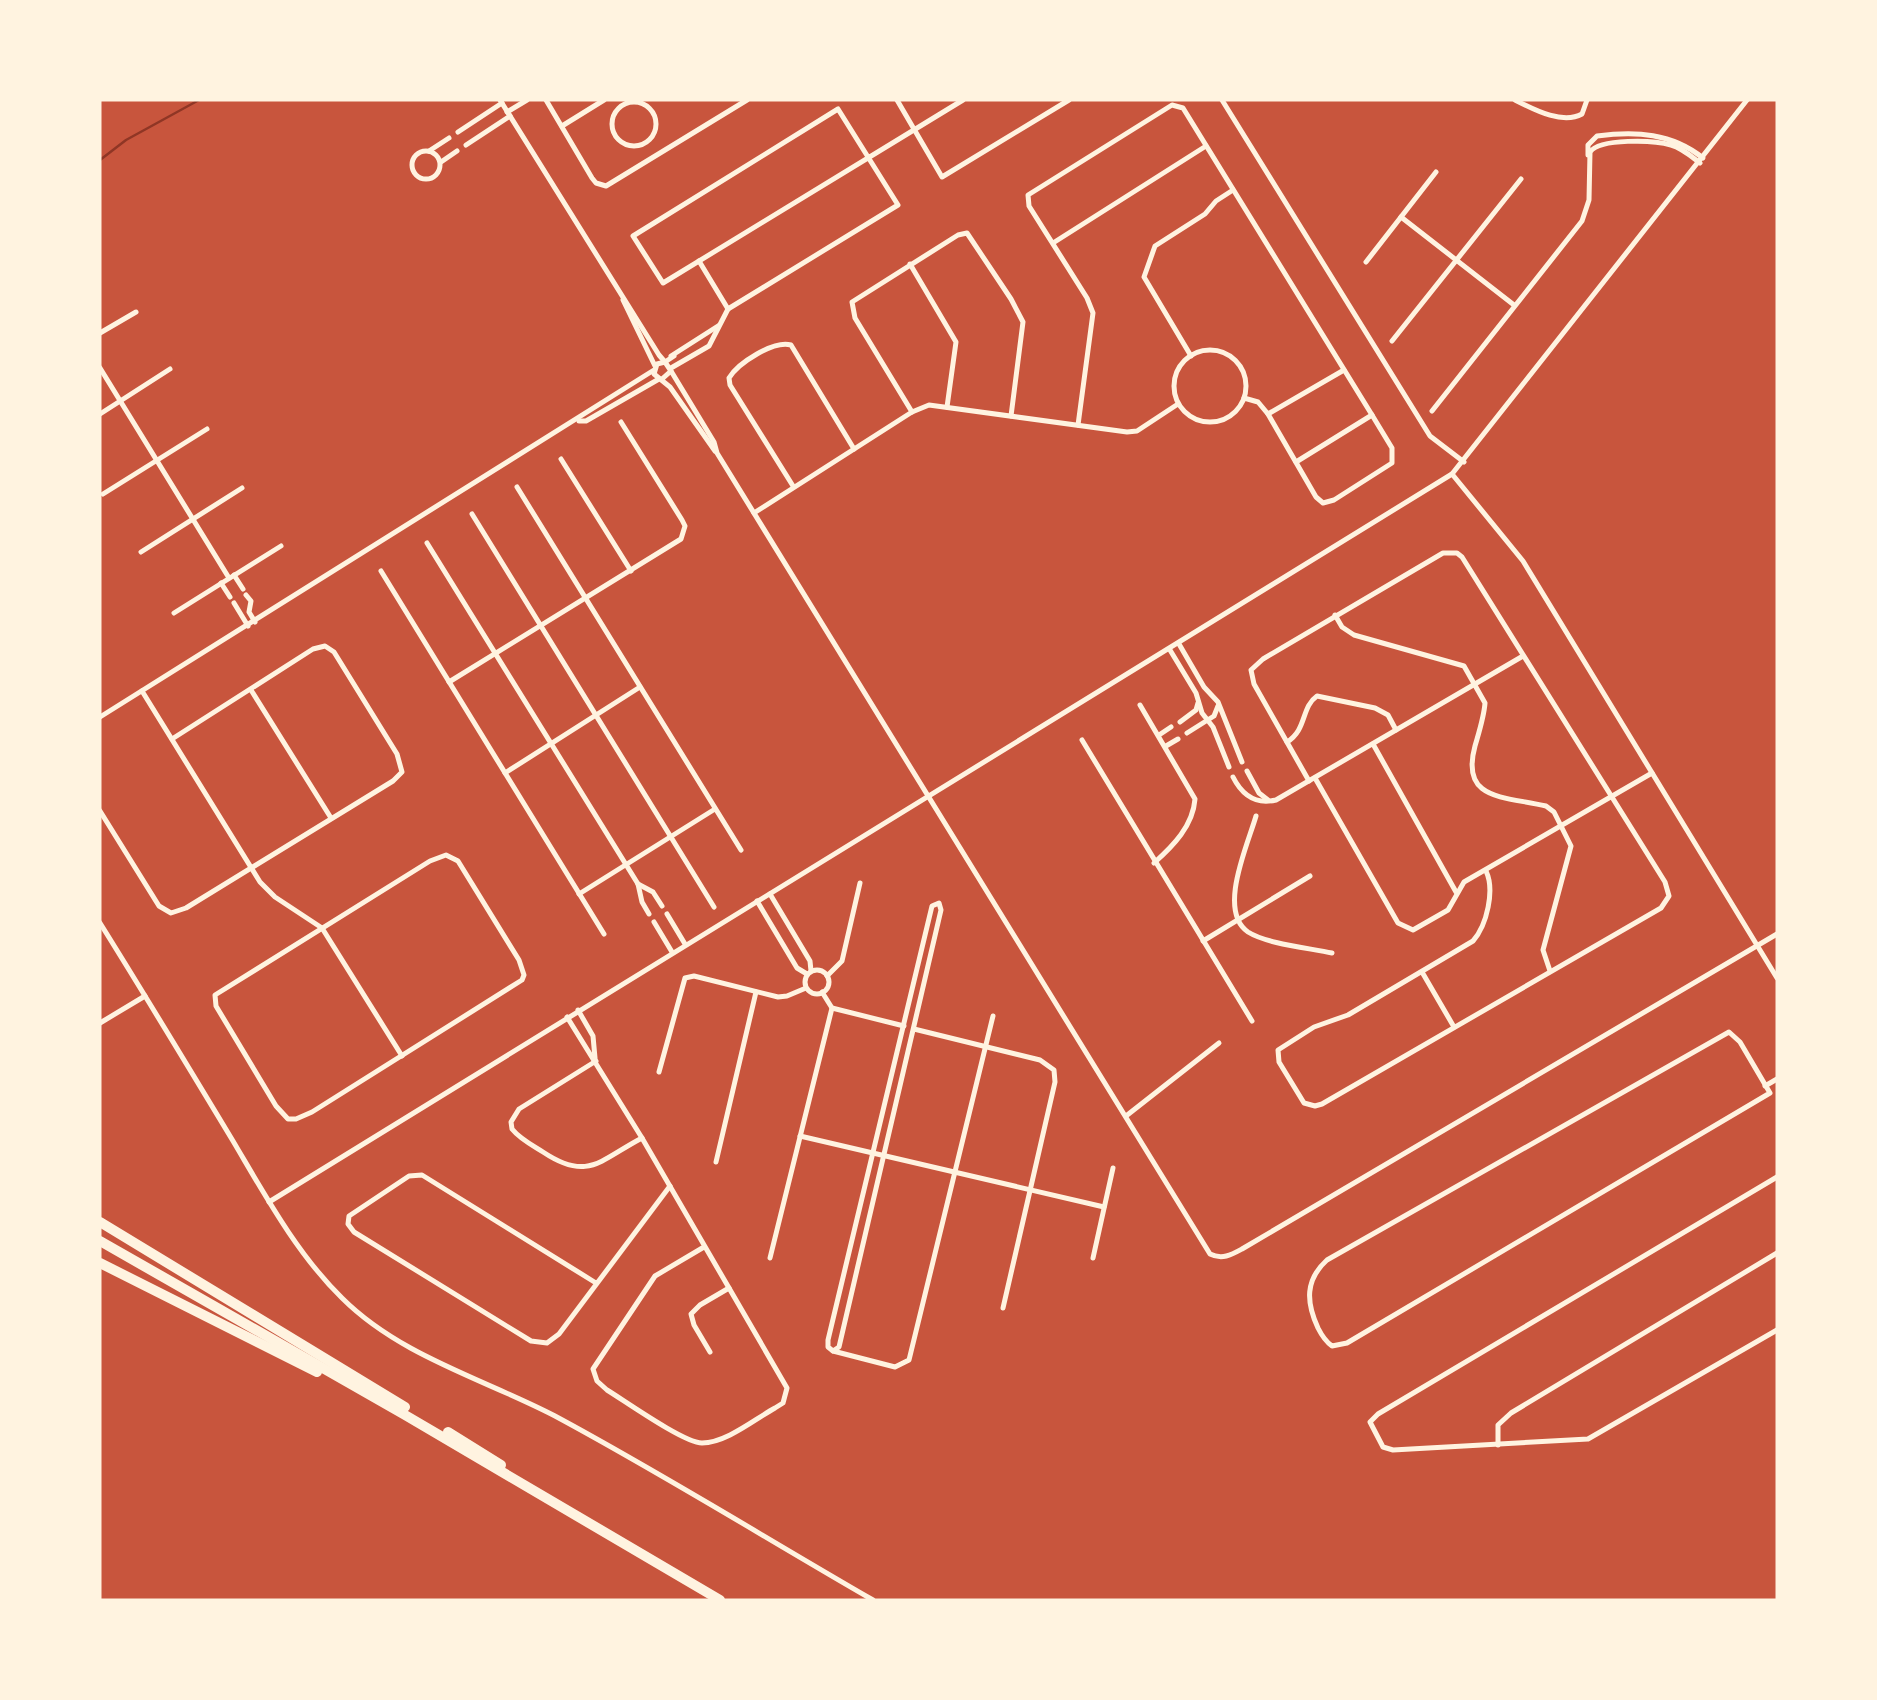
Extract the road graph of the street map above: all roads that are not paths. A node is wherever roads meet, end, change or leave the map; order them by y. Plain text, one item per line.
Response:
1 (527, 100) edge
2 (546, 100) edge
3 (604, 100) edge
4 (615, 100) edge
5 (747, 100) edge
6 (897, 100) edge
7 (964, 100) edge
8 (1069, 100) edge
9 (1222, 100) edge
10 (1515, 100) edge
11 (1587, 100) edge
12 (1747, 100) edge
13 (501, 101) edge
14 (619, 107) junction
15 (508, 114) junction
16 (562, 126) junction
17 (914, 130) junction
18 (458, 132) dead end
19 (449, 138) dead end
20 (646, 143) junction
21 (466, 145) dead end
22 (1206, 146) junction
23 (429, 150) junction
24 (457, 151) dead end
25 (654, 158) junction
26 (869, 158) junction
27 (1702, 160) junction
28 (440, 162) junction
29 (1436, 172) dead end
30 (1521, 179) dead end
31 (1233, 190) junction
32 (1401, 217) junction
33 (1053, 243) junction
34 (699, 261) junction
35 (1366, 262) dead end
36 (1457, 262) junction
37 (910, 264) junction
38 (620, 294) junction
39 (1514, 305) junction
40 (728, 309) junction
41 (136, 312) dead end
42 (718, 326) junction
43 (100, 333) edge
44 (1392, 341) dead end
45 (659, 355) junction
46 (674, 356) junction
47 (1191, 356) junction
48 (665, 362) junction
49 (100, 368) edge
50 (170, 369) dead end
51 (655, 369) junction
52 (671, 370) junction
53 (1344, 370) junction
54 (660, 379) junction
55 (1244, 398) junction
56 (120, 401) junction
57 (1178, 404) junction
58 (947, 407) junction
59 (1432, 411) dead end
60 (912, 412) junction
61 (100, 414) edge
62 (1268, 414) junction
63 (1372, 415) junction
64 (1011, 416) junction
65 (576, 420) junction
66 (621, 422) dead end
67 (1078, 425) junction
68 (207, 429) dead end
69 (853, 449) junction
70 (717, 453) junction
71 (561, 458) dead end
72 (156, 461) junction
73 (1296, 462) junction
74 (1464, 462) junction
75 (1451, 474) junction
76 (793, 486) junction
77 (517, 487) dead end
78 (242, 488) dead end
79 (103, 494) dead end
80 (754, 513) junction
81 (472, 514) dead end
82 (192, 519) junction
83 (427, 543) dead end
84 (281, 546) dead end
85 (141, 552) dead end
86 (381, 571) dead end
87 (631, 571) junction
88 (232, 577) junction
89 (221, 583) junction
90 (230, 597) dead end
91 (586, 599) junction
92 (234, 603) dead end
93 (174, 613) dead end
94 (1335, 615) junction
95 (255, 622) junction
96 (248, 626) junction
97 (541, 626) junction
98 (1179, 644) junction
99 (1170, 650) junction
100 (496, 654) junction
101 (1522, 656) junction
102 (449, 682) junction
103 (1475, 684) junction
104 (640, 687) junction
105 (251, 690) junction
106 (142, 691) junction
107 (1218, 702) junction
108 (1198, 703) junction
109 (1140, 705) dead end
110 (596, 715) junction
111 (100, 717) edge
112 (1208, 720) junction
113 (1180, 722) dead end
114 (1171, 727) dead end
115 (1396, 730) junction
116 (1187, 733) dead end
117 (1159, 735) junction
118 (1178, 738) dead end
119 (172, 739) junction
120 (1082, 740) dead end
121 (1287, 742) junction
122 (551, 744) junction
123 (1373, 744) junction
124 (1166, 746) junction
125 (1242, 762) dead end
126 (1229, 767) dead end
127 (1247, 771) dead end
128 (505, 773) junction
129 (1652, 773) junction
130 (1233, 777) dead end
131 (1312, 780) junction
132 (927, 797) junction
133 (1612, 797) junction
134 (1270, 801) junction
135 (715, 809) junction
136 (100, 811) edge
137 (1256, 816) dead end
138 (331, 818) junction
139 (1562, 827) junction
140 (671, 836) junction
141 (741, 850) dead end
142 (1154, 863) junction
143 (626, 865) junction
144 (252, 868) junction
145 (1486, 871) junction
146 (1310, 876) dead end
147 (860, 883) dead end
148 (638, 884) junction
149 (1456, 892) junction
150 (579, 894) junction
151 (770, 894) junction
152 (757, 901) junction
153 (662, 906) dead end
154 (714, 907) dead end
155 (649, 914) dead end
156 (667, 914) dead end
157 (1237, 920) junction
158 (654, 922) dead end
159 (100, 923) edge
160 (322, 928) junction
161 (927, 930) junction
162 (936, 931) junction
163 (604, 934) dead end
164 (1777, 934) edge
165 (1203, 941) junction
166 (685, 944) junction
167 (1758, 946) junction
168 (672, 952) junction
169 (1332, 953) dead end
170 (1550, 971) junction
171 (1422, 972) junction
172 (809, 973) junction
173 (827, 976) junction
174 (1777, 978) edge
175 (806, 988) junction
176 (913, 988) junction
177 (922, 990) junction
178 (756, 992) junction
179 (822, 992) junction
180 (145, 996) junction
181 (832, 1008) junction
182 (578, 1010) junction
183 (993, 1016) dead end
184 (567, 1017) junction
185 (1252, 1021) dead end
186 (100, 1023) edge
187 (904, 1026) junction
188 (1454, 1027) junction
189 (914, 1029) junction
190 (1219, 1043) dead end
191 (985, 1046) junction
192 (402, 1056) junction
193 (596, 1061) junction
194 (896, 1062) junction
195 (905, 1064) junction
196 (659, 1072) dead end
197 (1777, 1079) edge
198 (1765, 1086) junction
199 (1126, 1116) junction
200 (881, 1118) junction
201 (891, 1121) junction
202 (800, 1136) junction
203 (642, 1138) junction
204 (873, 1154) junction
205 (883, 1156) junction
206 (716, 1162) dead end
207 (1113, 1168) dead end
208 (955, 1172) junction
209 (1777, 1177) edge
210 (670, 1186) junction
211 (1029, 1189) junction
212 (863, 1195) junction
213 (873, 1197) junction
214 (269, 1202) junction
215 (1104, 1207) junction
216 (100, 1222) edge
217 (100, 1241) edge
218 (704, 1247) junction
219 (1777, 1253) edge
220 (849, 1254) junction
221 (860, 1257) junction
222 (770, 1258) dead end
223 (1093, 1258) dead end
224 (100, 1263) edge
225 (596, 1283) junction
226 (729, 1288) junction
227 (1003, 1308) dead end
228 (835, 1315) junction
229 (846, 1317) junction
230 (1777, 1329) edge
231 (833, 1351) junction
232 (710, 1352) dead end
233 (405, 1415) junction
234 (1498, 1445) junction
235 (541, 1496) junction
236 (720, 1600) edge
237 (873, 1600) edge

1 - 15 street
2 - 16 street
3 - 16 street
4 - 14 street
5 - 25 street
6 - 17 street
7 - 17 street
8 - 17 street
9 - 74 street
10 - 11 street
12 - 27 street
13 - 15 street
13 - 18 street
14 - 20 street
14 - 20 street
15 - 21 street
15 - 38 street
16 - 25 street
17 - 26 street
19 - 23 street
20 - 25 street
22 - 31 street
22 - 33 street
22 - 33 street
23 - 28 street
23 - 28 street
24 - 28 street
26 - 34 street
26 - 34 street
26 - 40 street
27 - 39 street
27 - 74 street
29 - 32 street
30 - 36 street
31 - 47 street
31 - 53 street
32 - 35 street
32 - 36 street
33 - 67 street
34 - 40 street
36 - 39 street
36 - 44 street
37 - 58 street
37 - 60 street
37 - 64 street
38 - 45 street
38 - 51 street
39 - 59 street
40 - 42 street
41 - 43 street
42 - 46 street
42 - 52 street
45 - 46 street
45 - 48 street
46 - 48 street
47 - 55 street
47 - 57 street
48 - 51 street
48 - 52 street
49 - 56 street
50 - 56 street
51 - 54 street
51 - 65 street
52 - 54 street
52 - 70 street
53 - 62 street
53 - 63 street
54 - 65 street
54 - 70 street
55 - 57 street
55 - 62 street
56 - 61 street
56 - 72 street
57 - 67 street
58 - 60 street
58 - 64 street
60 - 69 street
62 - 73 street
63 - 73 street
63 - 73 street
64 - 67 street
65 - 95 street
66 - 87 street
68 - 72 street
69 - 76 street
69 - 76 street
70 - 80 street
71 - 87 street
72 - 79 street
72 - 82 street
74 - 75 street
75 - 98 street
75 - 129 street
76 - 80 street
77 - 91 street
78 - 82 street
80 - 132 street
81 - 97 street
82 - 85 street
82 - 88 street
83 - 100 street
84 - 88 street
86 - 102 street
87 - 91 street
88 - 89 street
88 - 95 street
89 - 90 street
89 - 93 street
91 - 97 street
91 - 104 street
92 - 96 street
94 - 101 street
94 - 103 street
94 - 121 street
95 - 96 street
96 - 106 street
97 - 100 street
97 - 110 street
98 - 99 street
98 - 107 street
99 - 108 street
99 - 132 street
100 - 102 street
100 - 122 street
101 - 103 street
101 - 133 street
102 - 128 street
103 - 115 street
103 - 139 street
104 - 110 street
104 - 135 street
105 - 119 street
105 - 138 street
105 - 138 street
106 - 111 street
106 - 119 street
107 - 112 street
107 - 125 street
108 - 112 street
108 - 113 street
109 - 117 street
110 - 122 street
110 - 140 street
112 - 116 street
112 - 126 street
114 - 117 street
115 - 121 street
115 - 123 street
117 - 124 street
118 - 124 street
119 - 144 street
120 - 142 street
121 - 131 street
122 - 128 street
122 - 143 street
123 - 131 street
123 - 149 street
124 - 142 street
127 - 134 street
128 - 150 street
129 - 133 street
129 - 167 street
130 - 134 street
131 - 134 street
131 - 149 street
132 - 151 street
132 - 199 street
133 - 139 street
133 - 170 street
135 - 140 street
135 - 141 street
136 - 144 street
137 - 157 street
138 - 144 street
139 - 145 street
139 - 170 street
140 - 143 street
140 - 154 street
142 - 165 street
143 - 148 street
143 - 150 street
144 - 160 street
145 - 149 street
145 - 171 street
146 - 157 street
147 - 173 street
148 - 153 street
148 - 155 street
150 - 163 street
151 - 152 street
151 - 172 street
152 - 166 street
152 - 172 street
156 - 166 street
157 - 165 street
157 - 169 street
158 - 168 street
159 - 180 street
160 - 192 street
160 - 192 street
160 - 192 street
161 - 162 street
161 - 162 street
161 - 176 street
162 - 177 street
164 - 167 street
165 - 185 street
166 - 168 street
167 - 174 street
167 - 199 street
168 - 182 street
170 - 188 street
171 - 188 street
171 - 188 street
172 - 173 street
172 - 175 street
173 - 179 street
175 - 178 street
175 - 179 street
176 - 177 street
176 - 187 street
177 - 189 street
178 - 196 street
178 - 206 street
179 - 181 street
180 - 186 street
180 - 214 street
181 - 187 street
181 - 202 street
182 - 184 street
182 - 193 street
183 - 191 street
184 - 193 street
184 - 214 street
187 - 189 street
187 - 194 street
189 - 191 street
189 - 195 street
190 - 199 street
191 - 208 street
191 - 211 street
193 - 203 street
193 - 203 street
194 - 195 street
194 - 200 street
195 - 201 street
197 - 198 street
198 - 198 street
200 - 201 street
200 - 204 street
201 - 205 street
202 - 204 street
202 - 222 street
203 - 210 street
204 - 205 street
204 - 212 street
205 - 208 street
205 - 213 street
207 - 215 street
208 - 211 street
208 - 231 street
209 - 234 street
210 - 218 street
210 - 225 street
211 - 215 street
211 - 227 street
212 - 213 street
212 - 220 street
213 - 221 street
214 - 237 street
215 - 223 street
216 - 235 highway
217 - 233 highway
218 - 226 street
218 - 226 street
219 - 234 street
220 - 221 street
220 - 228 street
221 - 229 street
224 - 233 highway
225 - 225 street
226 - 232 street
228 - 229 street
228 - 231 street
229 - 231 street
230 - 234 street
233 - 235 highway
235 - 236 highway

